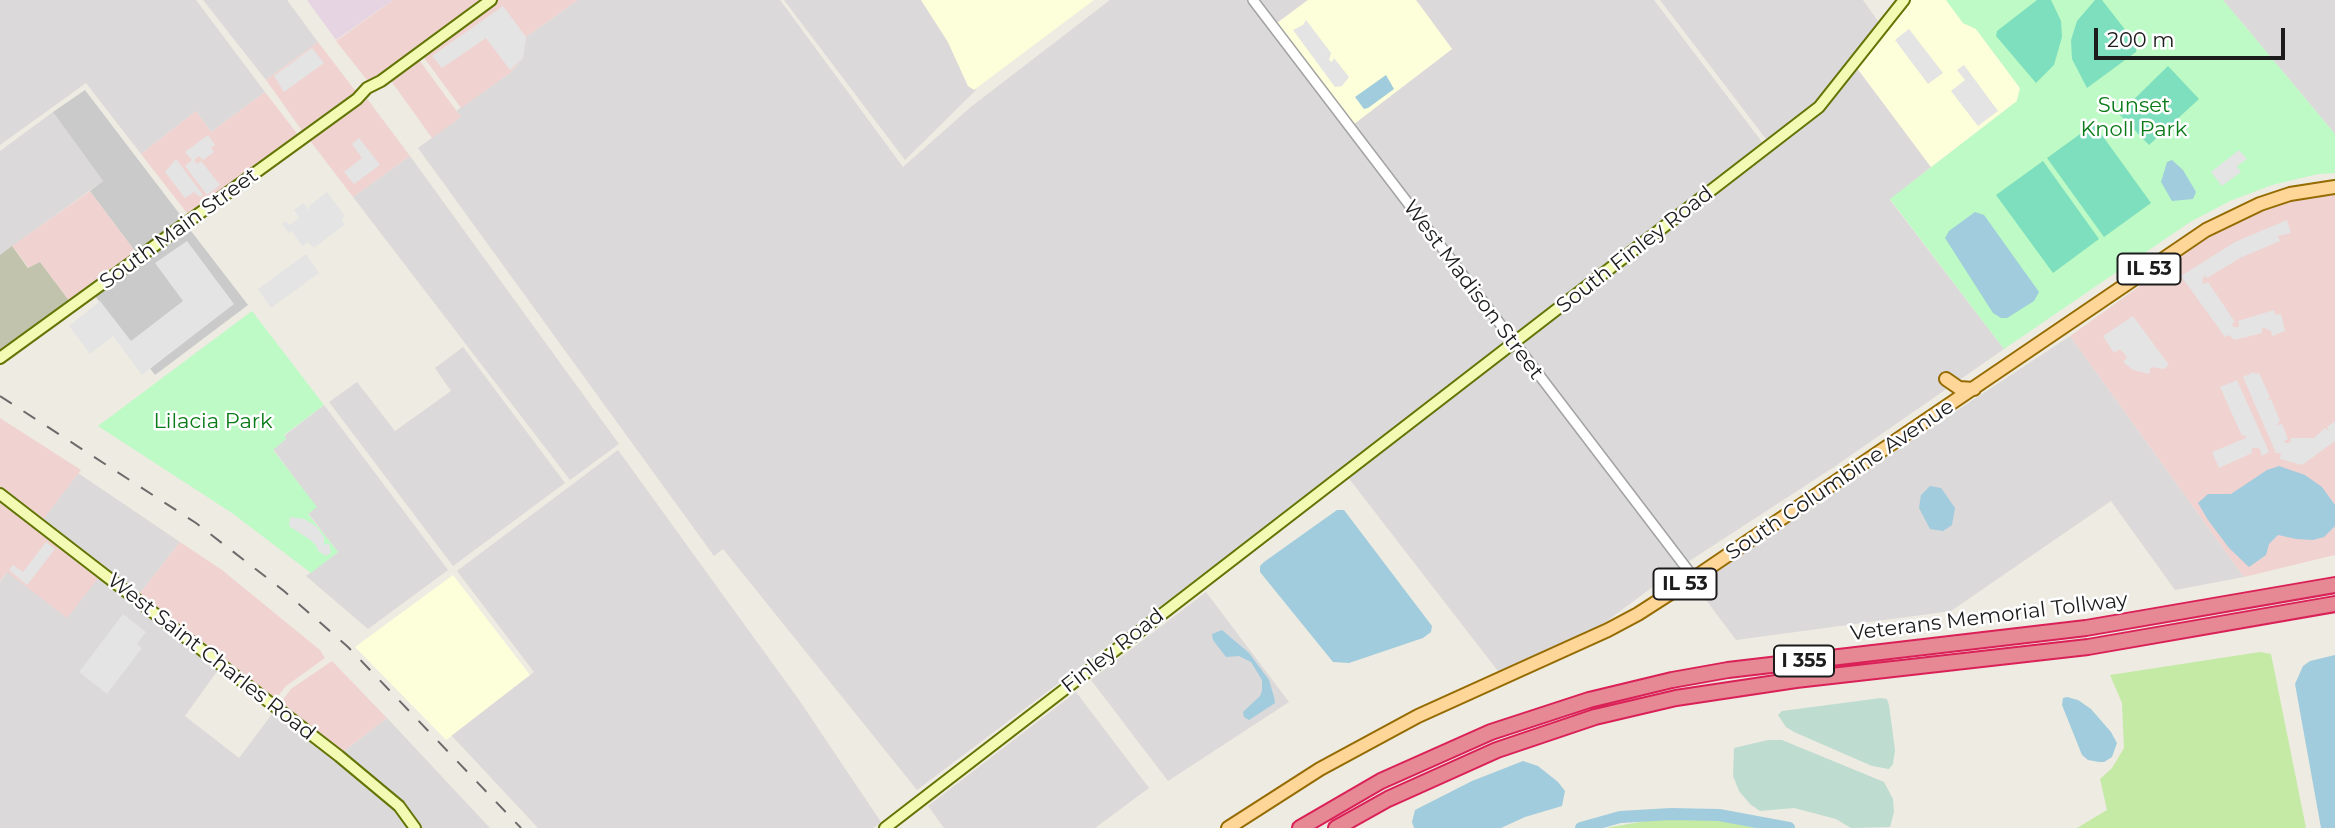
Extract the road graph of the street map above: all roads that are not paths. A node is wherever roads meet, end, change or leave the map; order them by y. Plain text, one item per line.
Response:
1 (491, 0) edge
2 (1253, 0) edge
3 (1904, 0) edge
4 (2335, 187) edge
5 (1514, 343) junction
6 (0, 358) edge
7 (1974, 389) junction
8 (1950, 405) junction
9 (1342, 475) joint
10 (0, 494) edge
11 (1695, 578) junction
12 (2335, 585) edge
13 (2335, 604) edge
14 (415, 828) edge
15 (885, 828) edge
16 (1228, 828) edge
17 (1300, 828) edge
18 (1336, 828) edge

1 - 6 main road, South Main Street
2 - 5 street, West Madison Street
3 - 5 main road, South Finley Road
4 - 7 main road, South Columbine Avenue / IL 53
5 - 9 main road, South Finley Road
5 - 11 street, West Madison Street
7 - 8 main road, South Columbine Avenue / IL 53
7 - 8 main road
8 - 11 main road, South Columbine Avenue / IL 53
9 - 15 main road, Finley Road
10 - 14 main road, West Saint Charles Road
11 - 16 main road, South Columbine Avenue / IL 53
12 - 17 highway, Veterans Memorial Tollway / I 355
13 - 18 highway, Veterans Memorial Tollway / I 355

